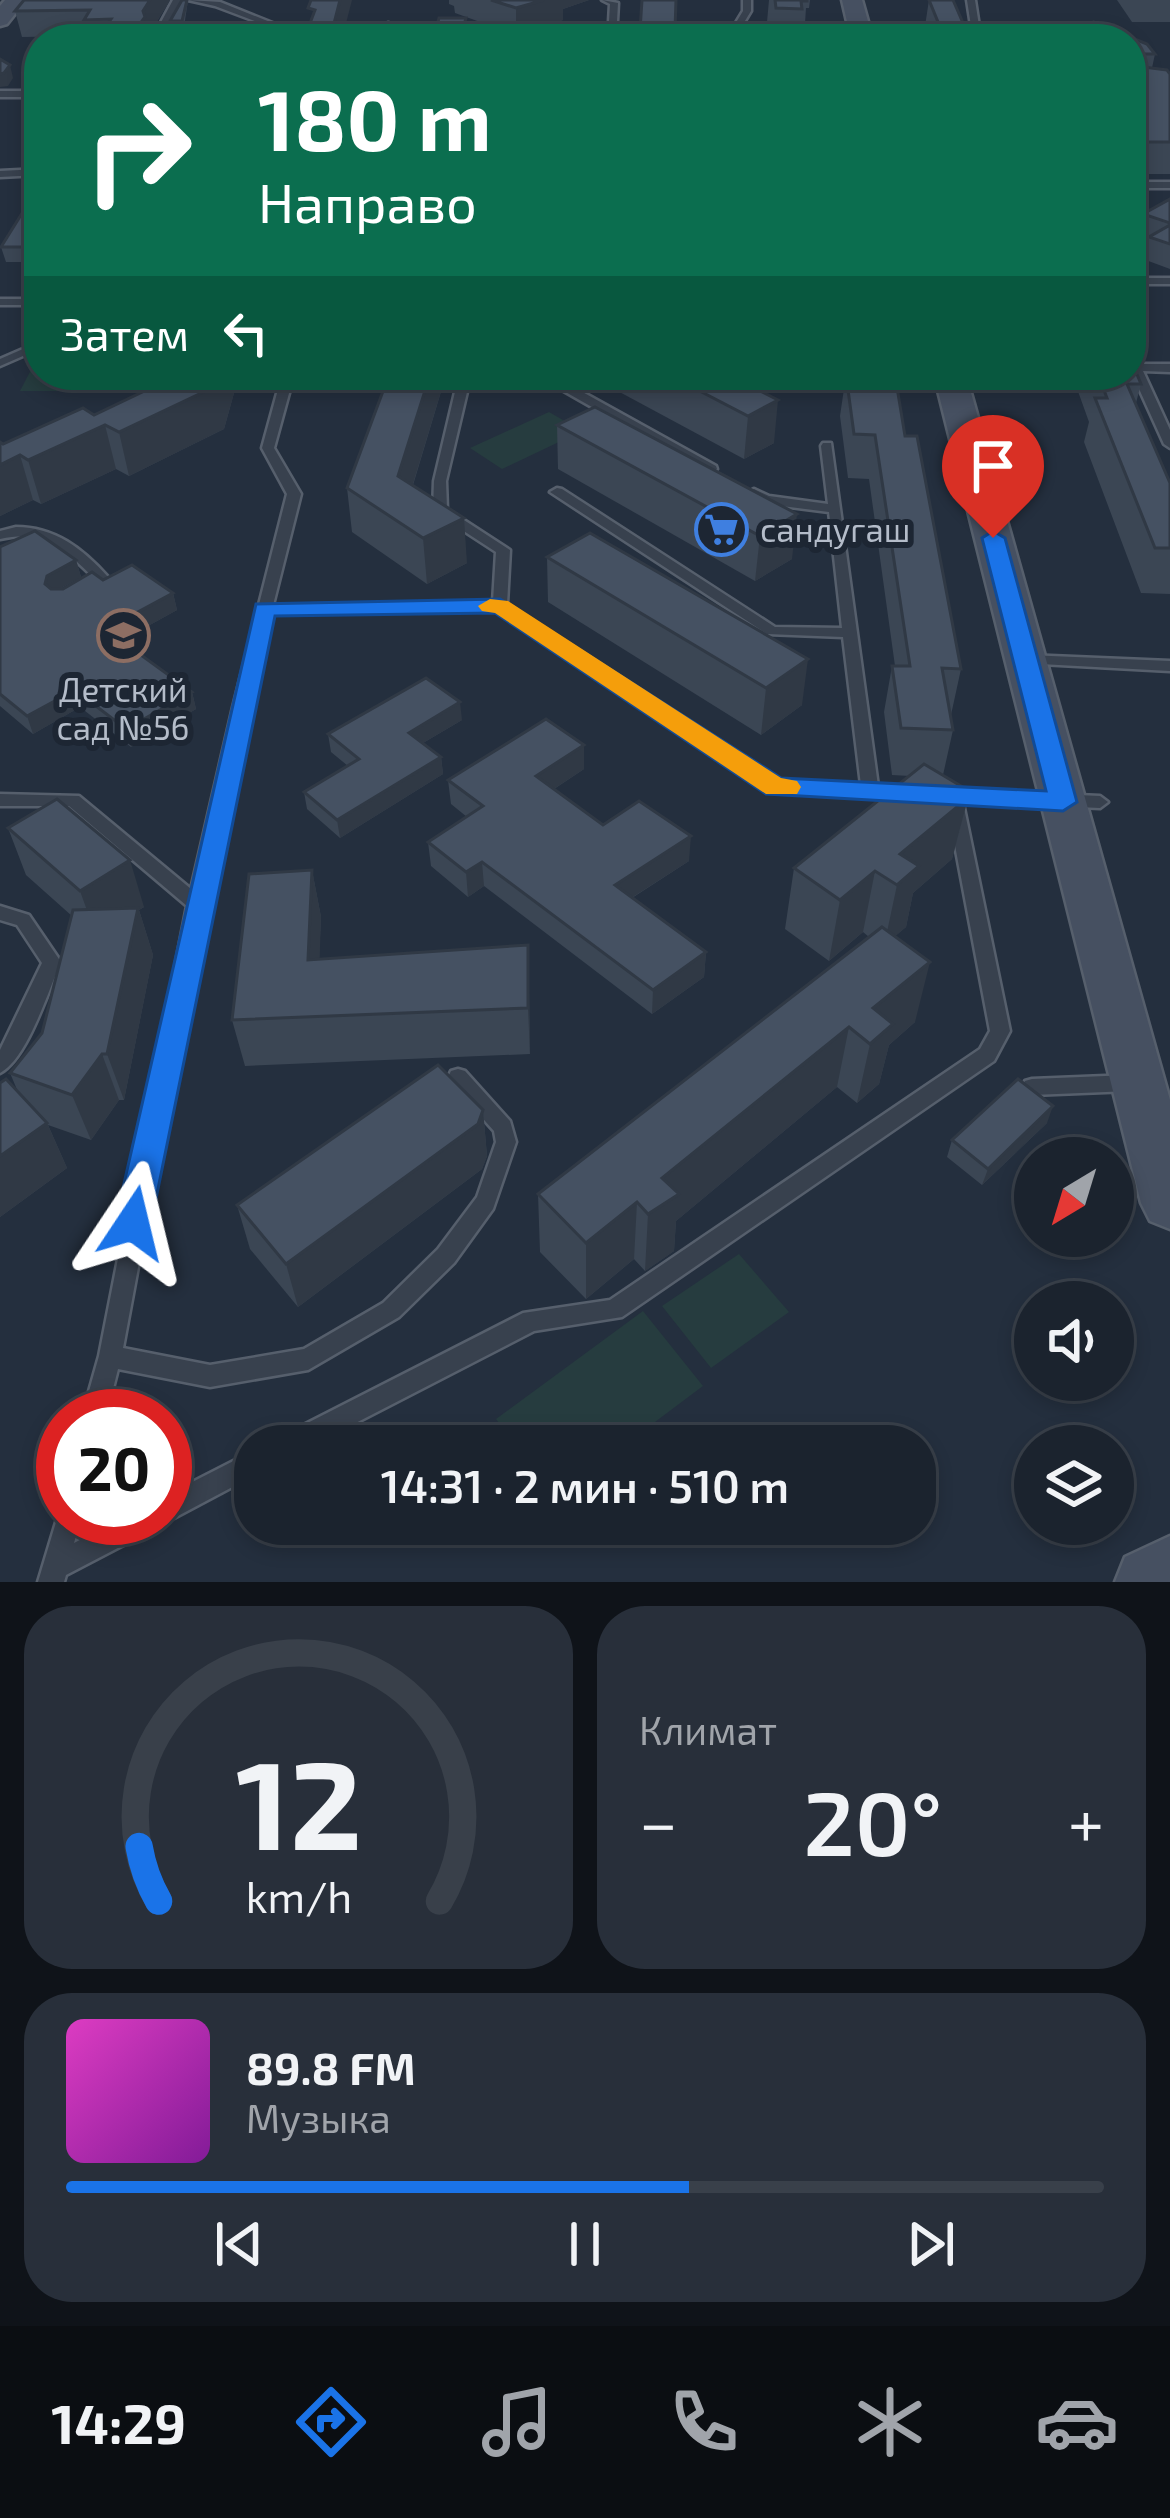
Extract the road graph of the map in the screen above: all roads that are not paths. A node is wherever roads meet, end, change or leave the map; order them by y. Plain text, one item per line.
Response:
1 (16, 0) edge
2 (192, 0) edge
3 (0, 20) edge
4 (270, 24) edge
5 (151, 390) edge
6 (284, 390) edge
7 (461, 390) edge
8 (571, 390) edge
9 (954, 390) edge
10 (1144, 390) edge
11 (126, 415) edge
12 (1170, 444) edge
13 (827, 446) dead end
14 (724, 476) edge
15 (745, 488) edge
16 (557, 492) dead end
17 (835, 508) junction
18 (0, 535) edge
19 (62, 599) edge
20 (500, 606) junction
21 (265, 609) junction
22 (850, 633) junction
23 (1025, 660) junction
24 (1170, 666) edge
25 (870, 791) junction
26 (953, 795) junction
27 (0, 800) edge
28 (1081, 802) junction
29 (200, 906) junction
30 (0, 913) edge
31 (0, 1065) edge
32 (458, 1077) edge
33 (1137, 1083) junction
34 (1032, 1087) edge
35 (1167, 1183) edge
36 (110, 1356) junction
37 (101, 1389) edge
38 (327, 1425) edge
39 (234, 1473) edge
40 (192, 1495) edge
41 (62, 1545) edge
42 (103, 1545) edge
43 (1170, 1571) edge
44 (54, 1574) edge
45 (1150, 1582) edge

1 - 3 street
2 - 4 lane
5 - 11 lane
6 - 21 lane
7 - 20 lane
8 - 14 lane
9 - 23 street
10 - 12 lane
13 - 17 lane
15 - 17 lane
16 - 22 lane
17 - 22 lane
18 - 19 lane
20 - 21 lane
20 - 25 lane
21 - 29 lane
22 - 25 lane
23 - 24 lane
23 - 28 street
25 - 26 lane
26 - 28 lane
26 - 38 lane
27 - 29 lane
28 - 33 street
29 - 36 lane
30 - 31 lane
32 - 36 lane
33 - 34 lane
33 - 35 street
36 - 37 lane
39 - 40 lane
41 - 44 lane
42 - 44 lane
43 - 45 street

